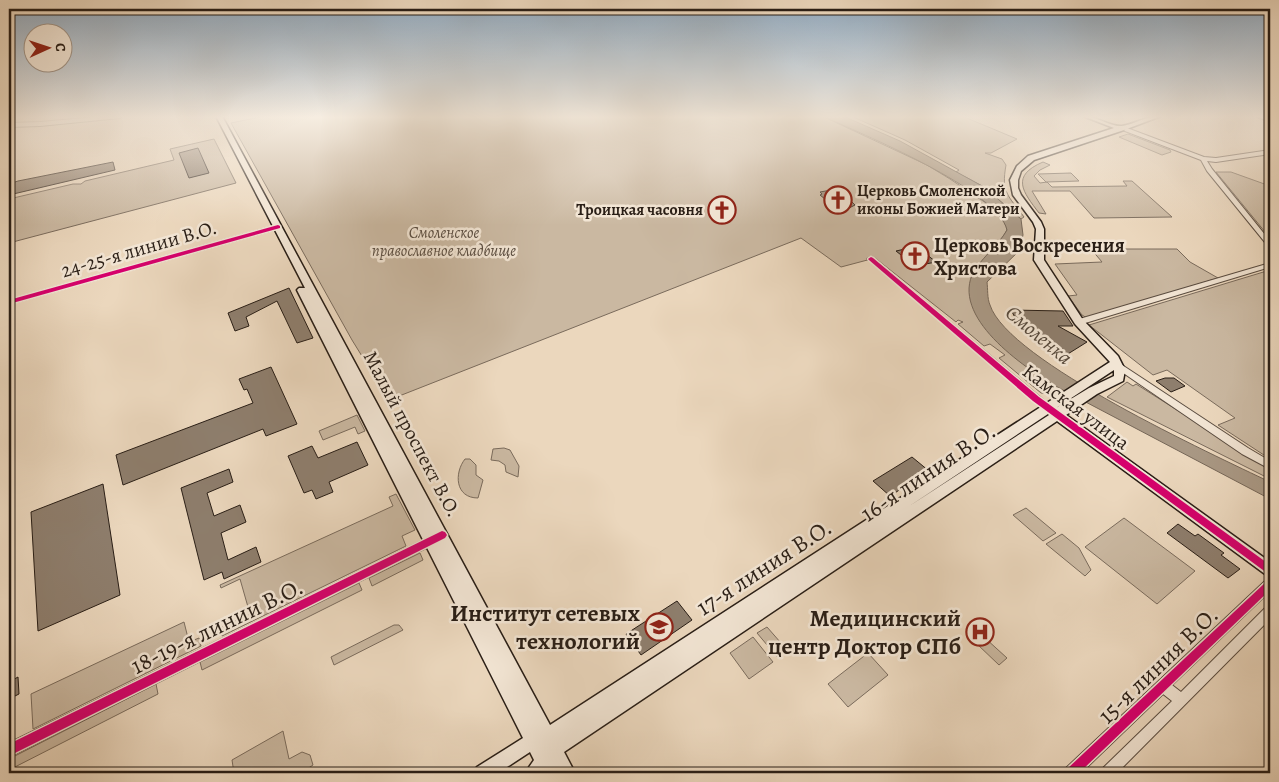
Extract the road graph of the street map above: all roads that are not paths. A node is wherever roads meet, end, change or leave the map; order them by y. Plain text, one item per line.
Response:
1 (232, 152) edge
2 (238, 152) edge
3 (1056, 152) edge
4 (1187, 152) edge
5 (1267, 152) edge
6 (1204, 159) junction
7 (274, 228) junction
8 (1270, 245) edge
9 (871, 259) dead end
10 (1270, 265) edge
11 (9, 302) edge
12 (1079, 322) junction
13 (1115, 364) junction
14 (1074, 397) junction
15 (1053, 412) junction
16 (1270, 465) edge
17 (436, 538) junction
18 (1270, 570) edge
19 (1270, 584) edge
20 (1270, 611) edge
21 (1163, 686) junction
22 (1181, 700) junction
23 (9, 750) edge
24 (544, 756) edge
25 (483, 773) edge
26 (566, 773) edge
27 (1071, 773) edge
28 (1108, 773) edge

1 - 7 main road, Малый проспект В.О.
2 - 7 main road, Малый проспект В.О.
3 - 12 main road
4 - 6 street
5 - 6 street
6 - 8 street
7 - 11 street, 24-25-я линии В.О.
7 - 17 main road, Малый проспект В.О.
9 - 15 street, Камская улица
10 - 12 street
12 - 13 main road
13 - 14 main road
13 - 14 main road
13 - 16 street
14 - 15 main road, 16-я линия В.О.
15 - 18 main road, Камская улица
15 - 24 main road, 16-я линия В.О.
17 - 23 street, 18-19-я линии В.О.
17 - 24 main road, Малый проспект В.О.
19 - 21 street, 15-я линия В.О.
20 - 22 street
21 - 22 street
21 - 27 street, 15-я линия В.О.
22 - 28 street
24 - 25 main road
24 - 26 main road, Малый проспект В.О.

